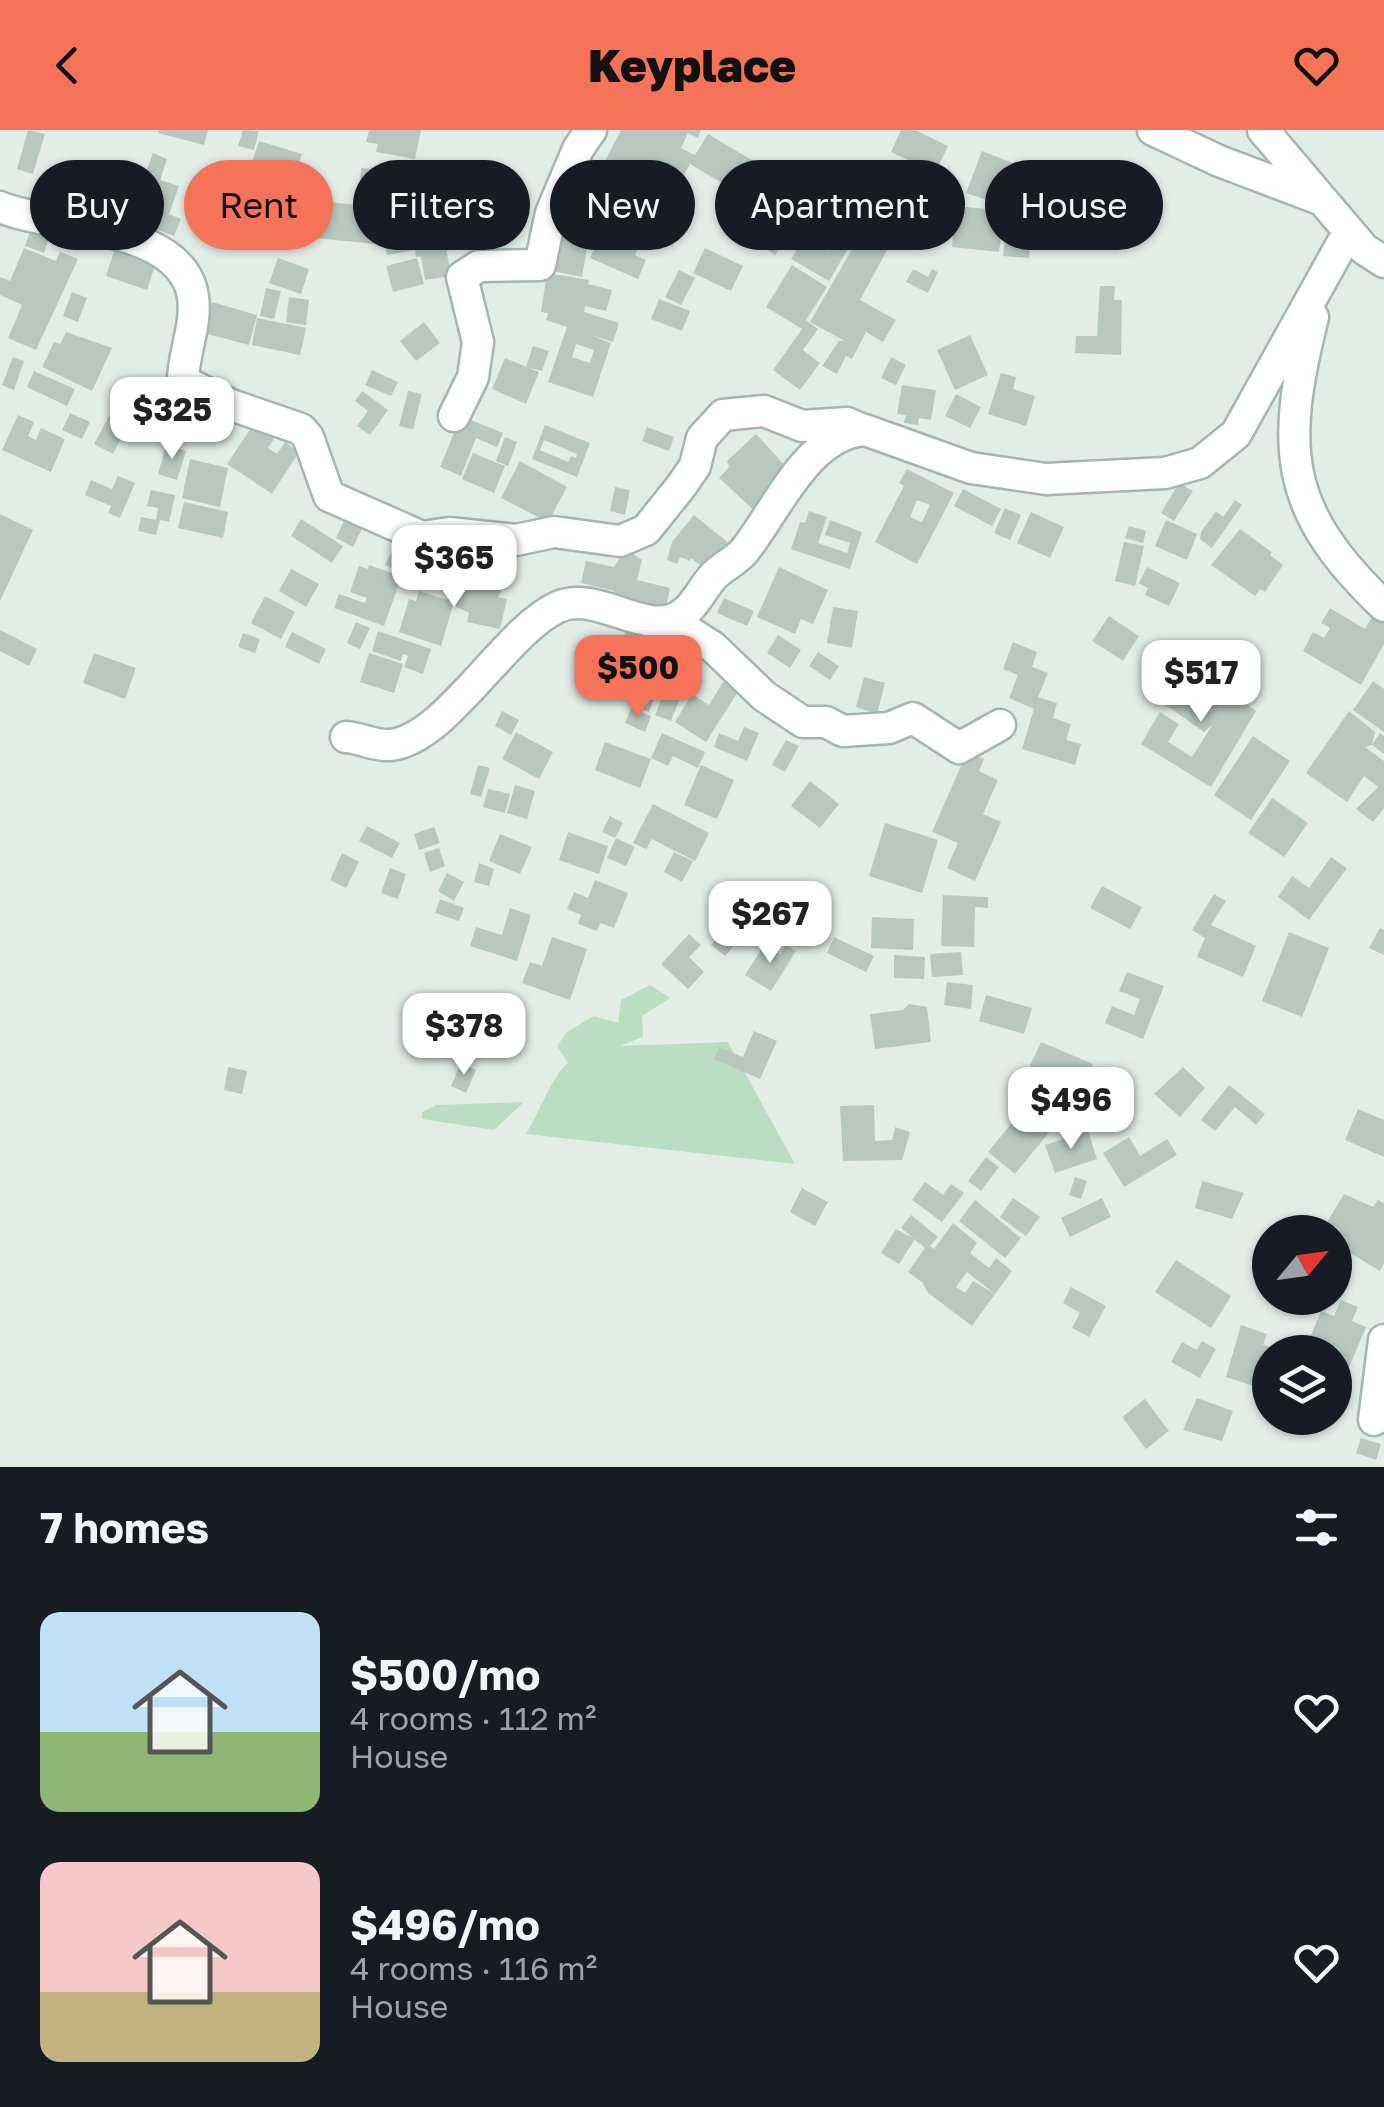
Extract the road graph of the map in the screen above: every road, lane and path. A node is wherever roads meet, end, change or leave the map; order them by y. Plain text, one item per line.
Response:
1 (591, 130) edge
2 (1153, 130) edge
3 (1263, 130) edge
4 (1322, 200) junction
5 (0, 207) edge
6 (1348, 231) junction
7 (1384, 262) edge
8 (1324, 275) junction
9 (454, 416) dead end
10 (866, 431) junction
11 (1384, 606) edge
12 (671, 620) junction
13 (1000, 725) dead end
14 (346, 737) dead end
15 (1384, 1340) edge
16 (1374, 1420) dead end

1 - 9 street
2 - 4 street
3 - 4 street
4 - 6 street
5 - 10 street
6 - 7 street
6 - 8 street
8 - 10 street
8 - 11 street
10 - 12 street
12 - 13 street
12 - 14 street
15 - 16 street

